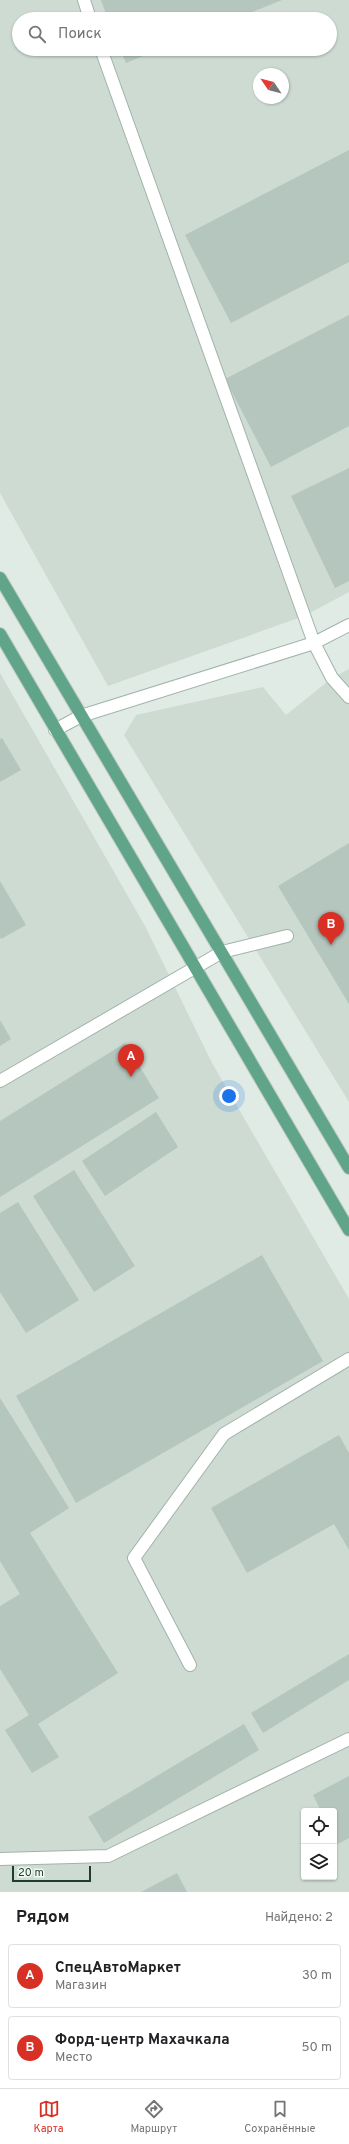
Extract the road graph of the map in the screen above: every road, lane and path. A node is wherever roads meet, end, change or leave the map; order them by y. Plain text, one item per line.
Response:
1 (84, 0) edge
2 (88, 12) edge
3 (104, 56) edge
4 (0, 578) edge
5 (349, 625) edge
6 (0, 634) edge
7 (314, 643) junction
8 (349, 697) edge
9 (81, 716) junction
10 (55, 730) junction
11 (287, 936) dead end
12 (222, 952) junction
13 (193, 967) junction
14 (0, 1081) edge
15 (349, 1168) edge
16 (349, 1230) edge
17 (349, 1359) edge
18 (190, 1665) dead end
19 (349, 1739) edge
20 (0, 1859) edge

1 - 2 lane
3 - 7 lane
4 - 9 main road
5 - 7 lane
6 - 10 main road
7 - 8 lane
7 - 9 lane
9 - 10 lane
9 - 12 main road
10 - 13 main road
11 - 12 lane
12 - 13 lane
12 - 15 main road
13 - 14 lane
13 - 16 main road
17 - 18 lane
19 - 20 lane

